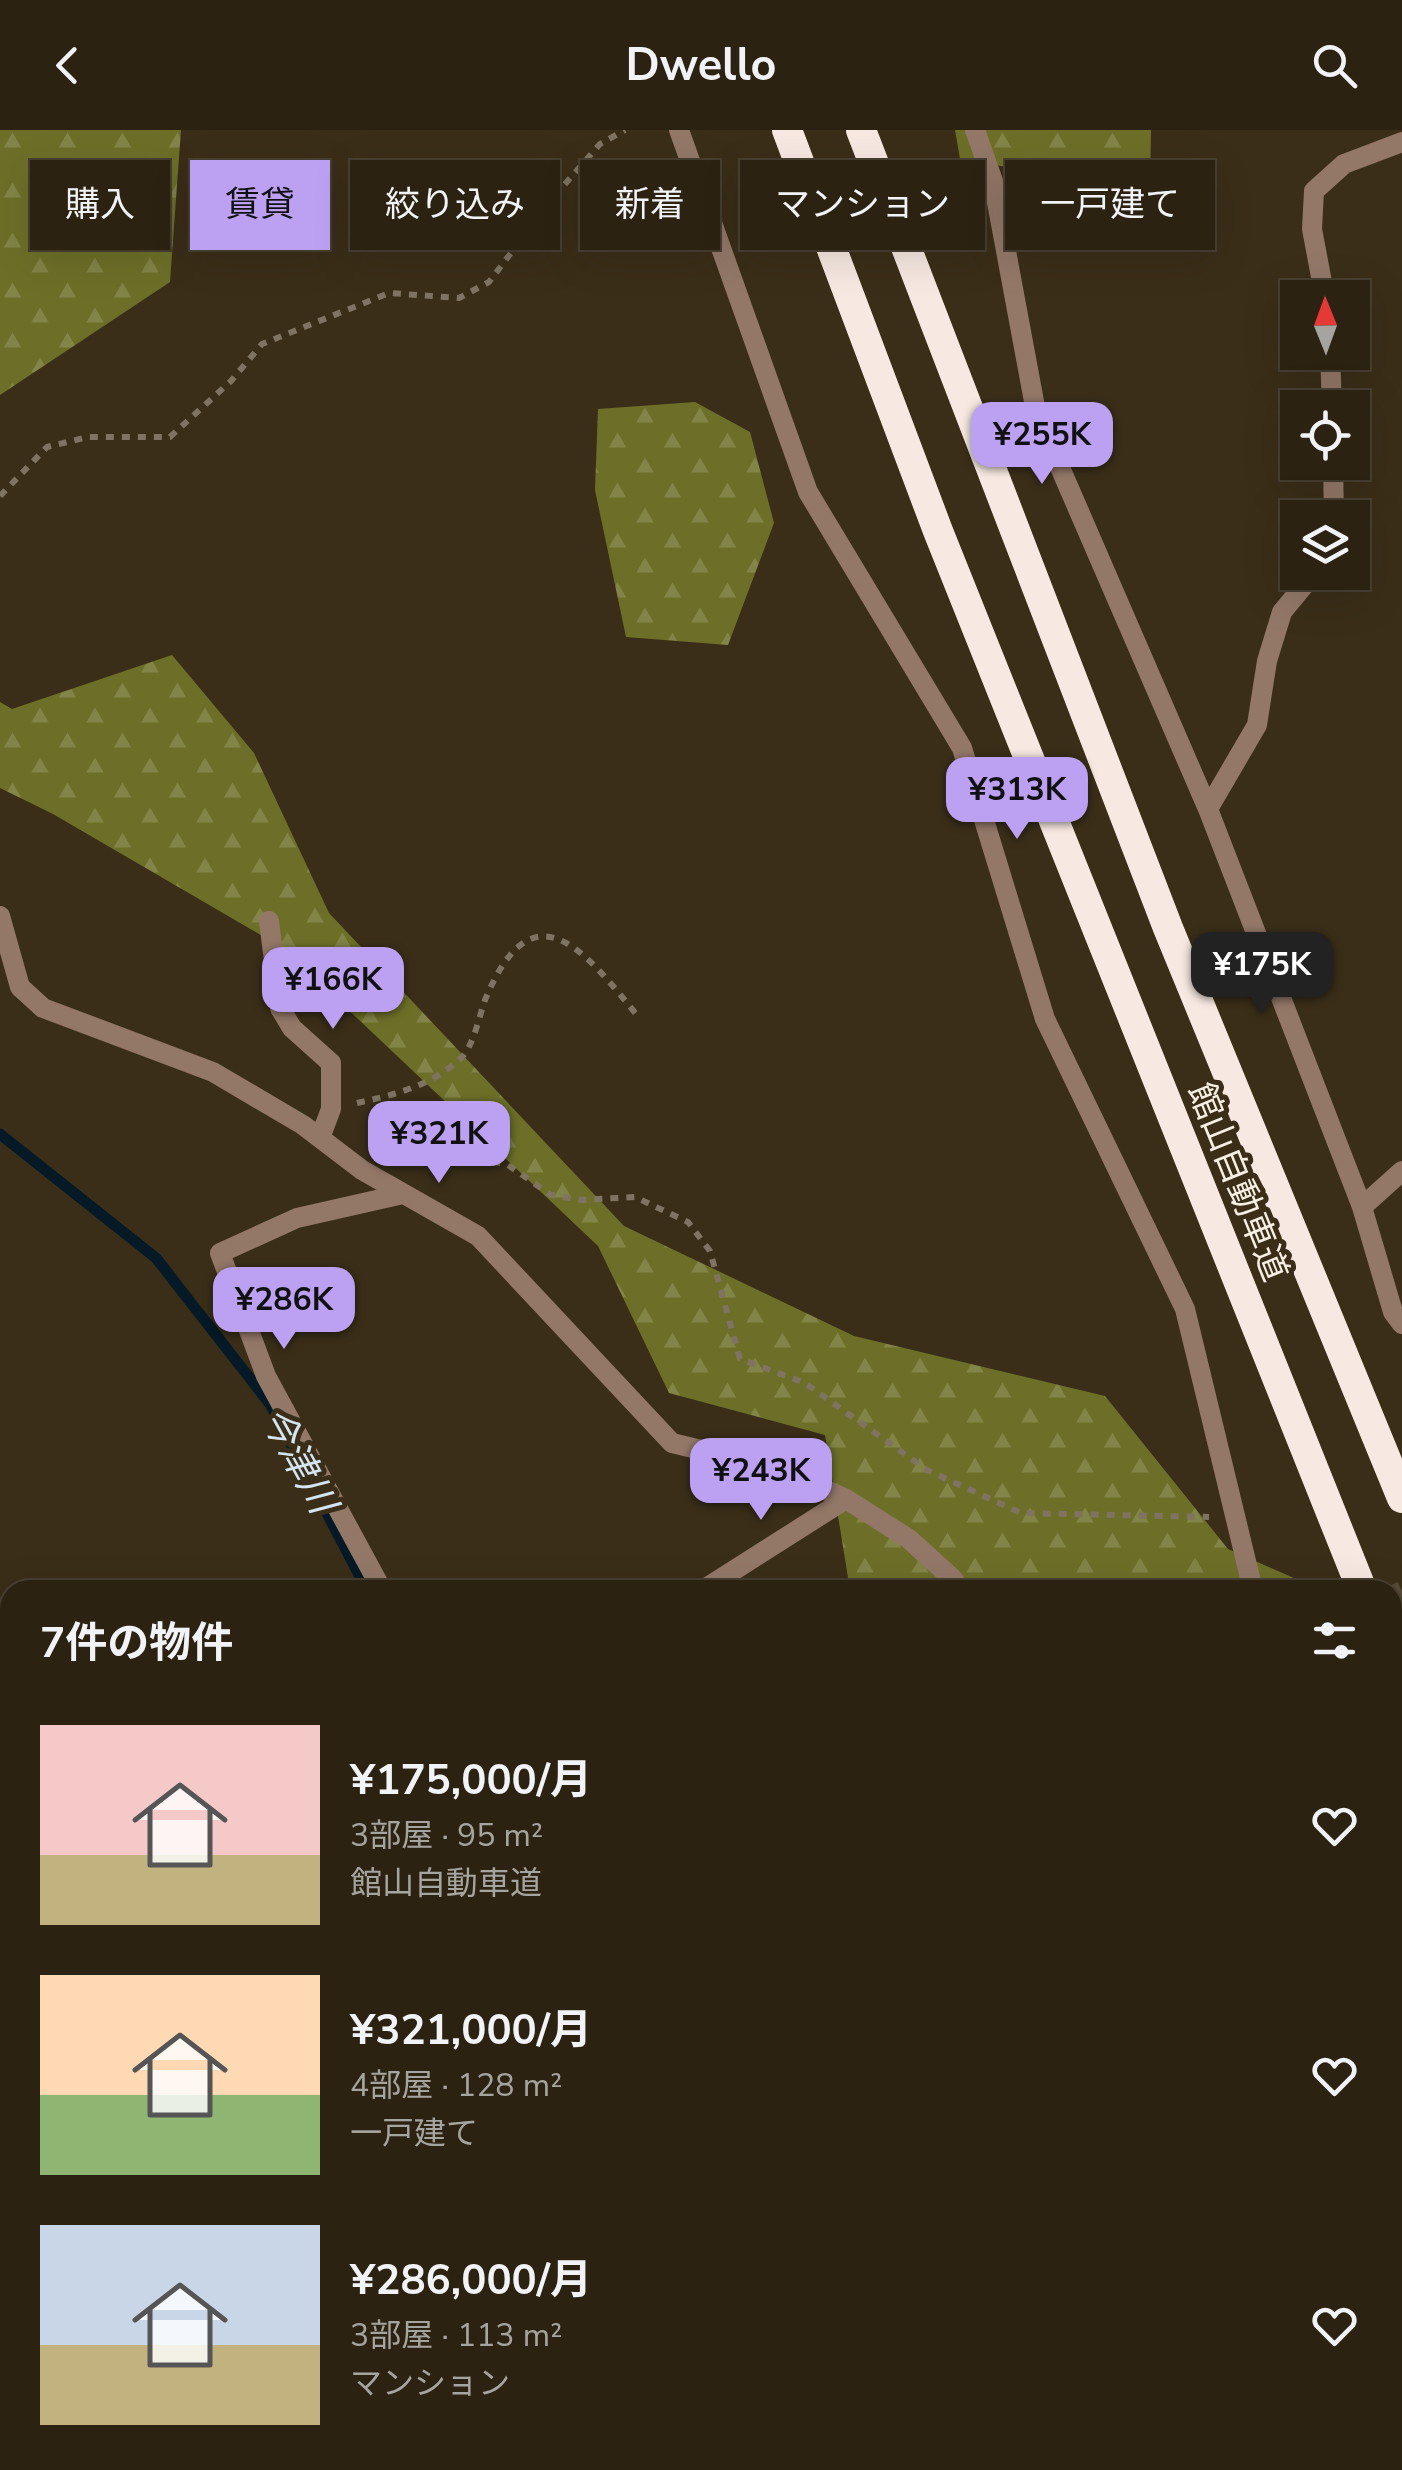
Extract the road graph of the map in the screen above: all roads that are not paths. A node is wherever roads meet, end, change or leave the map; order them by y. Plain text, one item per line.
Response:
1 (679, 130) edge
2 (787, 130) edge
3 (860, 130) edge
4 (975, 130) edge
5 (1402, 142) edge
6 (1322, 280) edge
7 (1300, 590) edge
8 (1208, 809) junction
9 (0, 916) edge
10 (269, 921) dead end
11 (320, 1138) junction
12 (1402, 1171) edge
13 (403, 1194) junction
14 (1362, 1207) junction
15 (1402, 1324) edge
16 (1402, 1498) edge
17 (846, 1499) junction
18 (377, 1580) edge
19 (719, 1580) edge
20 (954, 1580) edge
21 (1251, 1580) edge
22 (1358, 1580) edge

1 - 21 street
2 - 22 highway, 館山自動車道
3 - 16 highway, 館山自動車道
4 - 8 street
5 - 6 street
7 - 8 street
8 - 14 street
9 - 11 street
10 - 11 street
11 - 13 street
12 - 14 street
13 - 17 street
13 - 18 street
14 - 15 street
17 - 19 street
17 - 20 street

